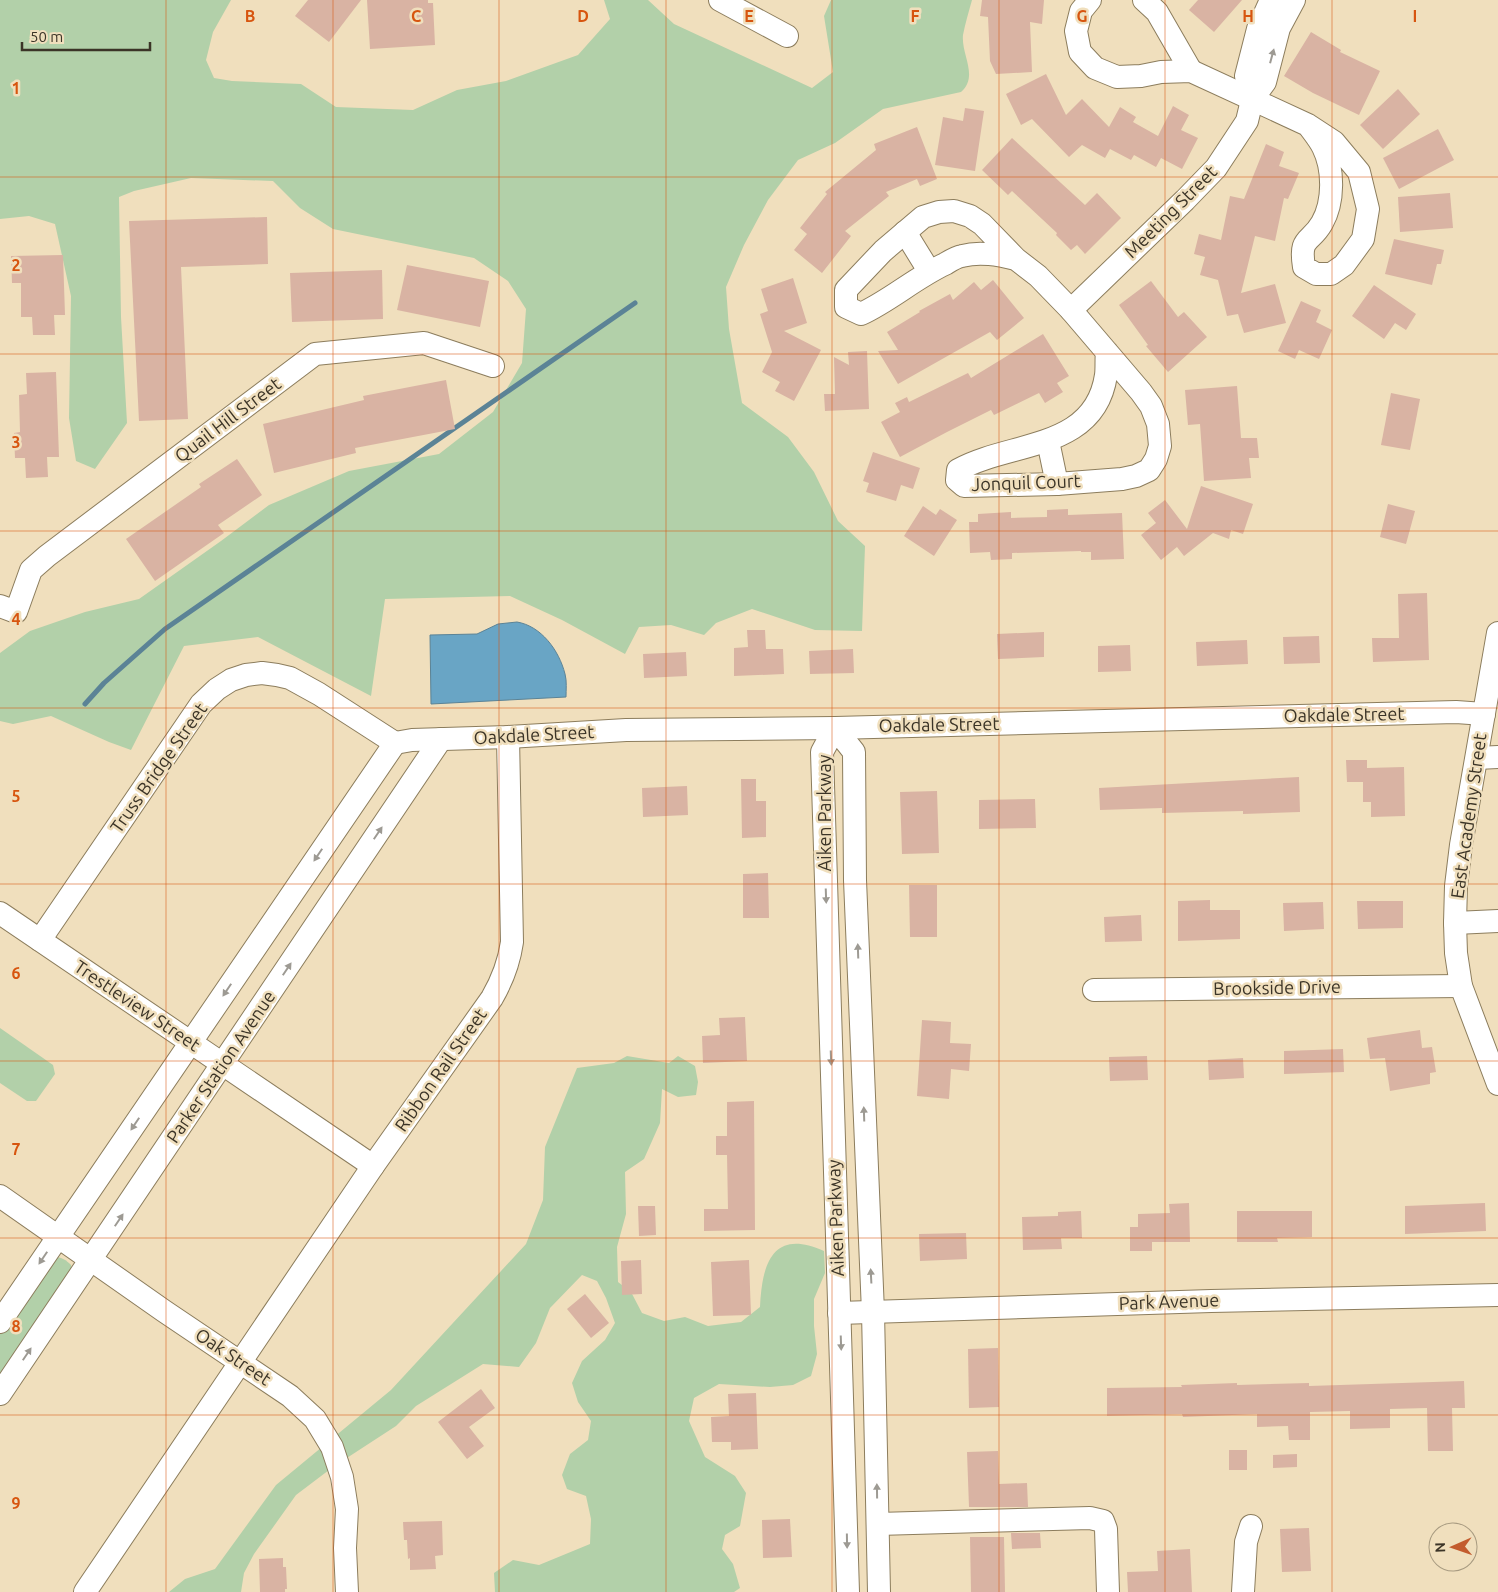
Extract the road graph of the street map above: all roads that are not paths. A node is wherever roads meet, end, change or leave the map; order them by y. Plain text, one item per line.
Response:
1 (720, 0) edge
2 (1090, 0) edge
3 (1144, 0) edge
4 (1270, 0) edge
5 (1294, 0) edge
6 (787, 36) dead end
7 (1191, 71) junction
8 (1252, 100) junction
9 (1308, 124) junction
10 (905, 232) junction
11 (1016, 259) junction
12 (929, 271) junction
13 (1071, 310) junction
14 (1107, 352) junction
15 (493, 366) dead end
16 (1048, 441) junction
17 (1057, 484) junction
18 (8, 609) edge
19 (1498, 633) edge
20 (1484, 714) junction
21 (835, 728) junction
22 (508, 737) junction
23 (441, 739) junction
24 (395, 743) junction
25 (1487, 758) edge
26 (0, 913) edge
27 (1498, 921) edge
28 (1455, 923) junction
29 (40, 940) junction
30 (1460, 986) junction
31 (1094, 990) dead end
32 (190, 1042) junction
33 (223, 1064) junction
34 (1498, 1084) edge
35 (373, 1166) junction
36 (0, 1196) edge
37 (58, 1237) junction
38 (92, 1260) junction
39 (1498, 1295) edge
40 (872, 1312) junction
41 (840, 1313) junction
42 (0, 1322) edge
43 (240, 1362) junction
44 (0, 1394) edge
45 (878, 1524) junction
46 (1252, 1526) dead end
47 (85, 1592) edge
48 (347, 1592) edge
49 (848, 1592) edge
50 (879, 1592) edge
51 (1108, 1592) edge
52 (1243, 1592) edge

1 - 6 street
2 - 7 street
3 - 7 street
4 - 8 street, Meeting Street
8 -> 5 street, Meeting Street
7 - 8 street
8 - 9 street
8 - 13 street, Meeting Street
9 - 9 street
10 - 11 street, Jonquil Court
10 - 12 street
10 - 12 street, Jonquil Court
11 - 12 street
11 - 13 street, Jonquil Court
13 - 14 street, Jonquil Court
14 - 16 street, Jonquil Court
14 - 17 street, Jonquil Court
15 - 18 street, Quail Hill Street
16 - 17 street
16 - 17 street, Jonquil Court
19 - 20 street, East Academy Street
20 - 21 street, Oakdale Street
20 - 25 street, East Academy Street
21 - 22 street, Oakdale Street
40 -> 21 street, Aiken Parkway
21 -> 41 street, Aiken Parkway
22 - 23 street, Oakdale Street
22 - 35 street, Ribbon Rail Street
23 - 24 street, Oakdale Street
33 -> 23 street, Parker Station Avenue
24 - 29 street, Truss Bridge Street
24 -> 32 street
25 - 28 street, East Academy Street
26 - 29 street, Trestleview Street
27 - 28 street
28 - 30 street, East Academy Street
29 - 32 street, Trestleview Street
30 - 31 street, Brookside Drive
30 - 34 street, East Academy Street
32 - 33 street, Trestleview Street
32 -> 37 street
33 - 35 street, Trestleview Street
38 -> 33 street, Parker Station Avenue
35 - 43 street, Ribbon Rail Street
36 - 37 street, Oak Street
37 - 38 street, Oak Street
37 -> 42 street
38 - 43 street, Oak Street
44 -> 38 street, Parker Station Avenue
39 - 40 street, Park Avenue
40 - 41 street, Park Avenue
45 -> 40 street, Aiken Parkway
41 -> 49 street, Aiken Parkway
43 - 47 street, Ribbon Rail Street
43 - 48 street, Oak Street
45 - 50 street, Aiken Parkway
45 - 51 street
46 - 52 street

